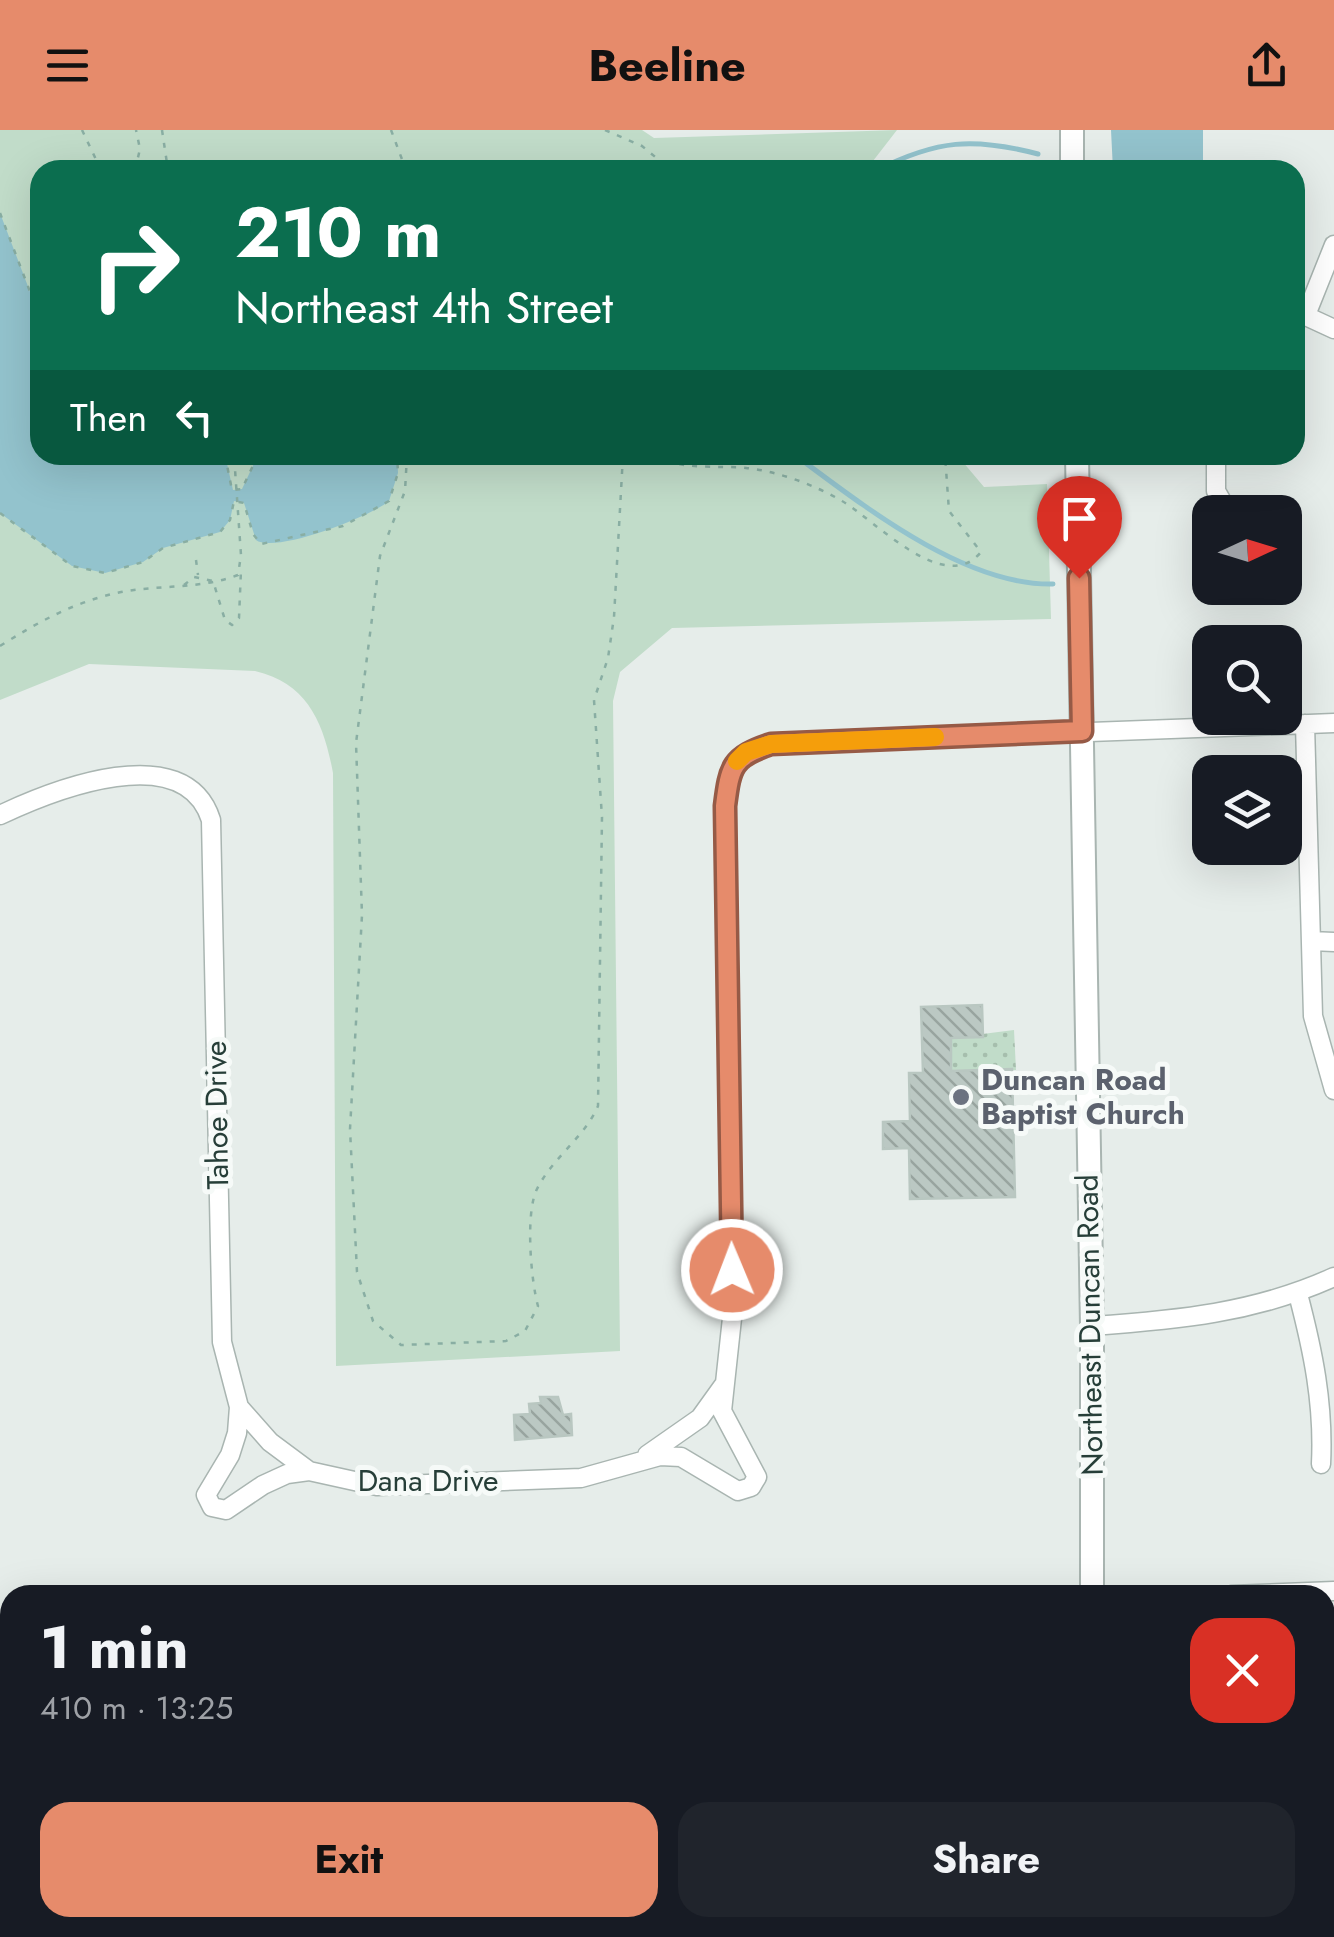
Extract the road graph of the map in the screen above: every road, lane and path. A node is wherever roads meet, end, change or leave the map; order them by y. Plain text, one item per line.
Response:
1 (82, 130) edge
2 (136, 130) edge
3 (162, 130) edge
4 (391, 130) edge
5 (605, 130) edge
6 (1072, 130) edge
7 (96, 160) edge
8 (137, 160) edge
9 (166, 160) edge
10 (402, 160) edge
11 (659, 160) edge
12 (1072, 160) edge
13 (0, 214) edge
14 (1334, 244) edge
15 (30, 292) edge
16 (1305, 305) edge
17 (1305, 315) edge
18 (1334, 328) edge
19 (226, 465) edge
20 (235, 465) edge
21 (252, 465) edge
22 (398, 465) edge
23 (406, 465) edge
24 (622, 465) edge
25 (695, 465) edge
26 (946, 465) edge
27 (1077, 465) edge
28 (1216, 465) edge
29 (237, 490) junction
30 (1218, 495) edge
31 (238, 501) junction
32 (0, 513) edge
33 (196, 560) dead end
34 (241, 568) junction
35 (198, 576) junction
36 (213, 581) junction
37 (184, 584) junction
38 (0, 646) edge
39 (1334, 723) edge
40 (1305, 724) junction
41 (1082, 731) junction
42 (0, 815) edge
43 (1311, 942) junction
44 (1334, 942) edge
45 (1334, 1090) edge
46 (1334, 1277) edge
47 (1298, 1294) junction
48 (1092, 1326) junction
49 (723, 1386) junction
50 (239, 1406) junction
51 (634, 1462) junction
52 (1321, 1464) dead end
53 (309, 1470) junction
54 (1092, 1585) edge

1 - 7 path
2 - 8 path
3 - 9 path
4 - 10 path
5 - 11 path
6 - 12 street
13 - 15 path
14 - 16 street
17 - 18 street
19 - 29 path
20 - 29 path
21 - 29 path
22 - 31 path
23 - 24 path
25 - 26 path
27 - 41 street, Northeast Duncan Road
28 - 30 street
29 - 31 path
31 - 32 path
31 - 34 path
33 - 35 path
34 - 36 path
34 - 36 path
35 - 36 path
35 - 37 path
36 - 37 path
37 - 38 path
39 - 40 street
40 - 41 street
40 - 43 street
41 - 48 street, Northeast Duncan Road
41 - 49 street
42 - 50 street, Tahoe Drive
43 - 44 street
43 - 45 street
46 - 47 street
47 - 48 street
47 - 52 street
48 - 54 street, Northeast Duncan Road
49 - 51 street, Dana Drive
49 - 51 street, Dana Drive
50 - 53 street, Tahoe Drive
50 - 53 street, Tahoe Drive
51 - 53 street, Dana Drive

